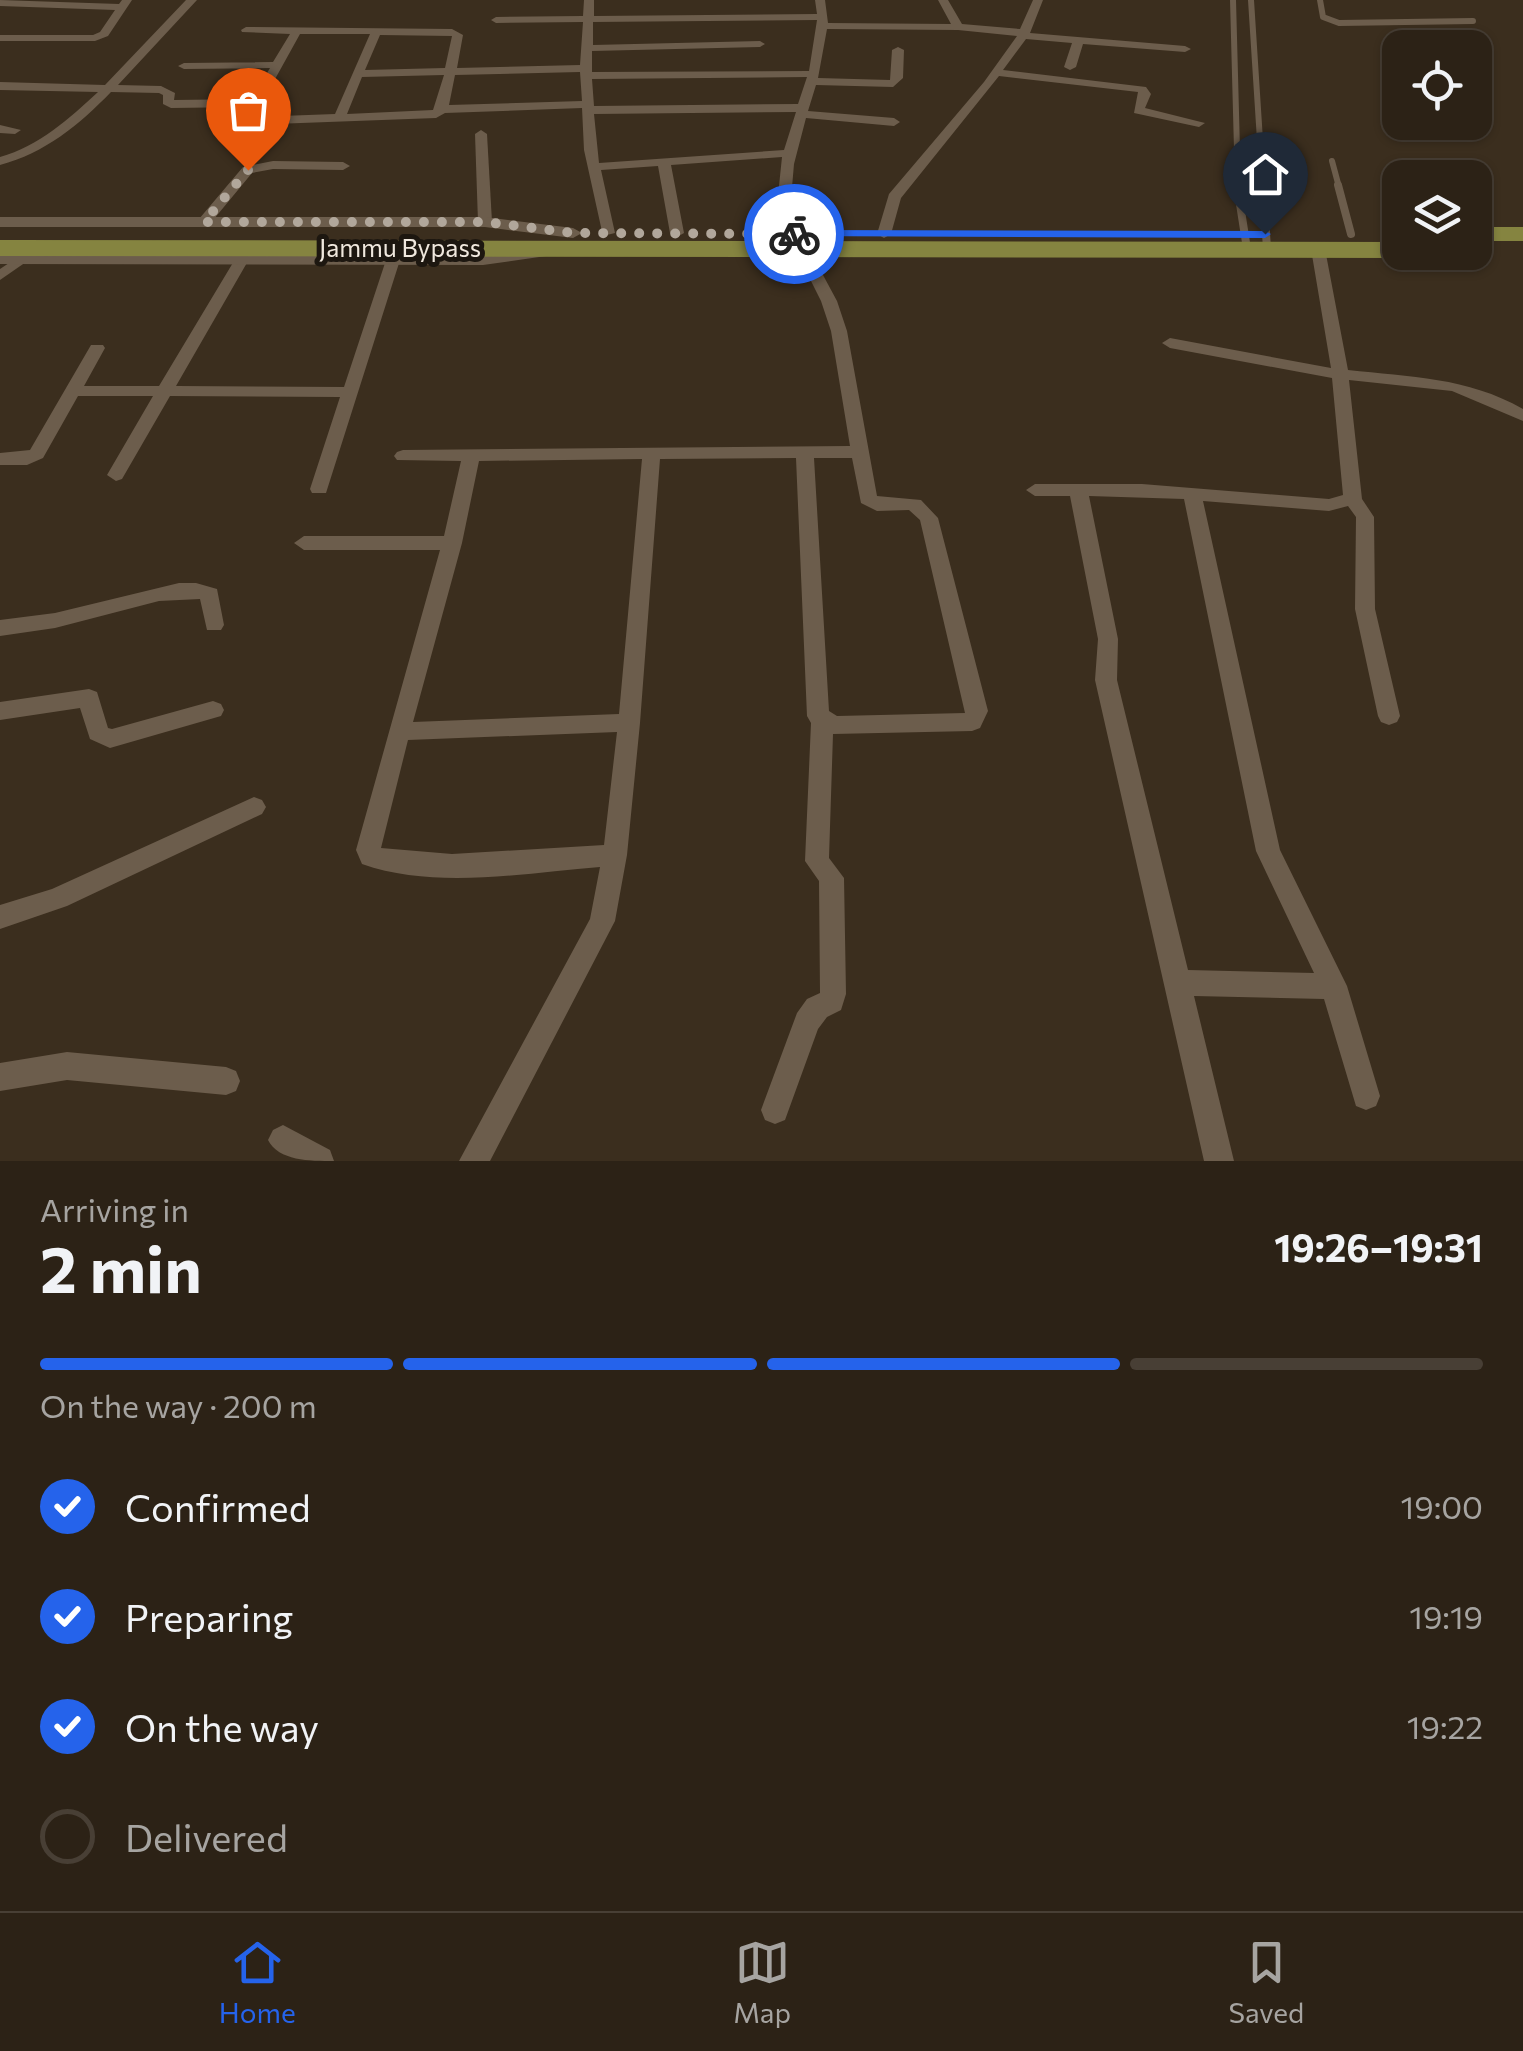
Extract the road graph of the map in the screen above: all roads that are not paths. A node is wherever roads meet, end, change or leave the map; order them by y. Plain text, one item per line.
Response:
1 (192, 0) edge
2 (589, 0) edge
3 (820, 0) edge
4 (943, 0) edge
5 (1038, 0) edge
6 (1232, 0) edge
7 (1251, 0) edge
8 (1320, 0) edge
9 (0, 3) edge
10 (125, 3) edge
11 (588, 18) junction
12 (496, 20) dead end
13 (1473, 20) dead end
14 (822, 21) junction
15 (958, 27) junction
16 (246, 30) dead end
17 (296, 30) junction
18 (376, 32) junction
19 (1024, 35) junction
20 (0, 38) edge
21 (1078, 40) junction
22 (760, 44) dead end
23 (587, 48) junction
24 (1186, 49) dead end
25 (898, 50) dead end
26 (278, 65) junction
27 (184, 66) dead end
28 (1070, 67) dead end
29 (448, 71) junction
30 (586, 72) junction
31 (995, 72) junction
32 (357, 74) junction
33 (812, 78) junction
34 (6, 86) edge
35 (106, 89) junction
36 (0, 96) edge
37 (257, 102) junction
38 (587, 107) junction
39 (442, 109) junction
40 (802, 111) junction
41 (340, 116) junction
42 (246, 120) junction
43 (218, 122) dead end
44 (894, 122) dead end
45 (1199, 123) dead end
46 (480, 134) dead end
47 (790, 153) junction
48 (0, 160) edge
49 (664, 161) junction
50 (1332, 161) dead end
51 (342, 166) dead end
52 (593, 167) junction
53 (0, 222) edge
54 (204, 222) junction
55 (485, 222) junction
56 (0, 232) edge
57 (608, 233) junction
58 (677, 234) junction
59 (884, 234) junction
60 (1351, 234) junction
61 (1382, 234) edge
62 (1492, 234) edge
63 (1523, 234) edge
64 (568, 241) junction
65 (791, 242) junction
66 (1256, 242) junction
67 (1318, 249) junction
68 (1382, 250) edge
69 (1492, 250) edge
70 (1523, 251) edge
71 (11, 254) edge
72 (0, 259) edge
73 (393, 260) junction
74 (241, 261) junction
75 (0, 276) edge
76 (1170, 343) dead end
77 (96, 348) dead end
78 (1340, 374) junction
79 (72, 391) junction
80 (162, 391) junction
81 (352, 392) junction
82 (1523, 416) edge
83 (805, 452) junction
84 (860, 452) junction
85 (650, 454) junction
86 (404, 456) dead end
87 (472, 456) junction
88 (0, 459) edge
89 (116, 474) dead end
90 (319, 489) dead end
91 (1078, 489) junction
92 (1035, 490) dead end
93 (1192, 493) junction
94 (1352, 499) junction
95 (452, 543) junction
96 (304, 544) dead end
97 (214, 625) dead end
98 (0, 628) edge
99 (213, 710) dead end
100 (0, 711) edge
101 (1390, 716) dead end
102 (822, 720) junction
103 (629, 723) junction
104 (399, 732) junction
105 (254, 807) dead end
106 (615, 855) junction
107 (0, 917) edge
108 (1179, 983) junction
109 (1334, 986) junction
110 (0, 1076) edge
111 (226, 1081) dead end
112 (1366, 1096) dead end
113 (775, 1110) dead end
114 (283, 1140) dead end
115 (319, 1161) edge
116 (474, 1161) edge
117 (1220, 1161) edge

1 - 35 street
2 - 11 street
3 - 14 street
4 - 15 street
5 - 19 street
6 - 66 lane
7 - 66 lane
8 - 13 lane
9 - 10 street
10 - 20 street
11 - 12 street
11 - 14 street
11 - 23 street
14 - 15 street
14 - 33 street
15 - 19 street
16 - 17 street
17 - 18 street
17 - 26 street
18 - 29 street
18 - 32 street
19 - 21 street
19 - 31 street
21 - 24 street
21 - 28 street
22 - 23 street
23 - 30 street
25 - 33 street
26 - 27 street
26 - 37 street
29 - 30 street
29 - 32 street
29 - 39 street
30 - 33 street
30 - 38 street
31 - 45 street
31 - 59 street
32 - 41 street
33 - 40 street
34 - 35 street
34 - 36 street
35 - 37 street
35 - 48 street
37 - 42 street
38 - 39 street
38 - 40 street
38 - 52 street
39 - 41 street
40 - 44 street
40 - 47 street
41 - 42 street
42 - 43 street
46 - 55 street
47 - 49 street
47 - 65 street
49 - 52 street
49 - 58 street
50 - 60 lane
51 - 54 street
52 - 57 street
53 - 54 street
54 - 55 street
55 - 64 street
56 - 64 highway, Jammu Bypass
57 - 58 highway, Jammu Bypass
57 - 64 highway, Jammu Bypass
58 - 65 highway, Jammu Bypass
59 - 65 highway, Jammu Bypass
59 - 66 highway, Jammu Bypass
60 - 61 highway, Jammu Bypass
60 - 66 highway, Jammu Bypass
62 - 63 highway
64 - 65 highway, Jammu Bypass
64 - 71 highway, Jammu Bypass
64 - 73 street
65 - 66 highway, Jammu Bypass
65 - 84 street
66 - 67 highway, Jammu Bypass
67 - 68 highway, Jammu Bypass
67 - 78 street
69 - 70 highway
71 - 72 street
71 - 74 street
71 - 75 street
73 - 74 street
73 - 81 street
74 - 80 street
76 - 78 street
77 - 79 street
78 - 82 street
78 - 94 street
79 - 80 street
79 - 88 street
80 - 81 street
80 - 89 street
81 - 90 street
83 - 84 street
83 - 85 street
83 - 102 street
84 - 102 street
85 - 87 street
85 - 103 street
86 - 87 street
87 - 95 street
91 - 92 street
91 - 93 street
91 - 108 street
93 - 94 street
93 - 109 street
94 - 101 street
95 - 96 street
95 - 104 street
97 - 98 street
99 - 100 street
102 - 113 street
103 - 104 street
103 - 106 street
104 - 106 street
105 - 107 street
106 - 116 street
108 - 109 street
108 - 117 street
109 - 112 street
110 - 111 street
114 - 115 street

